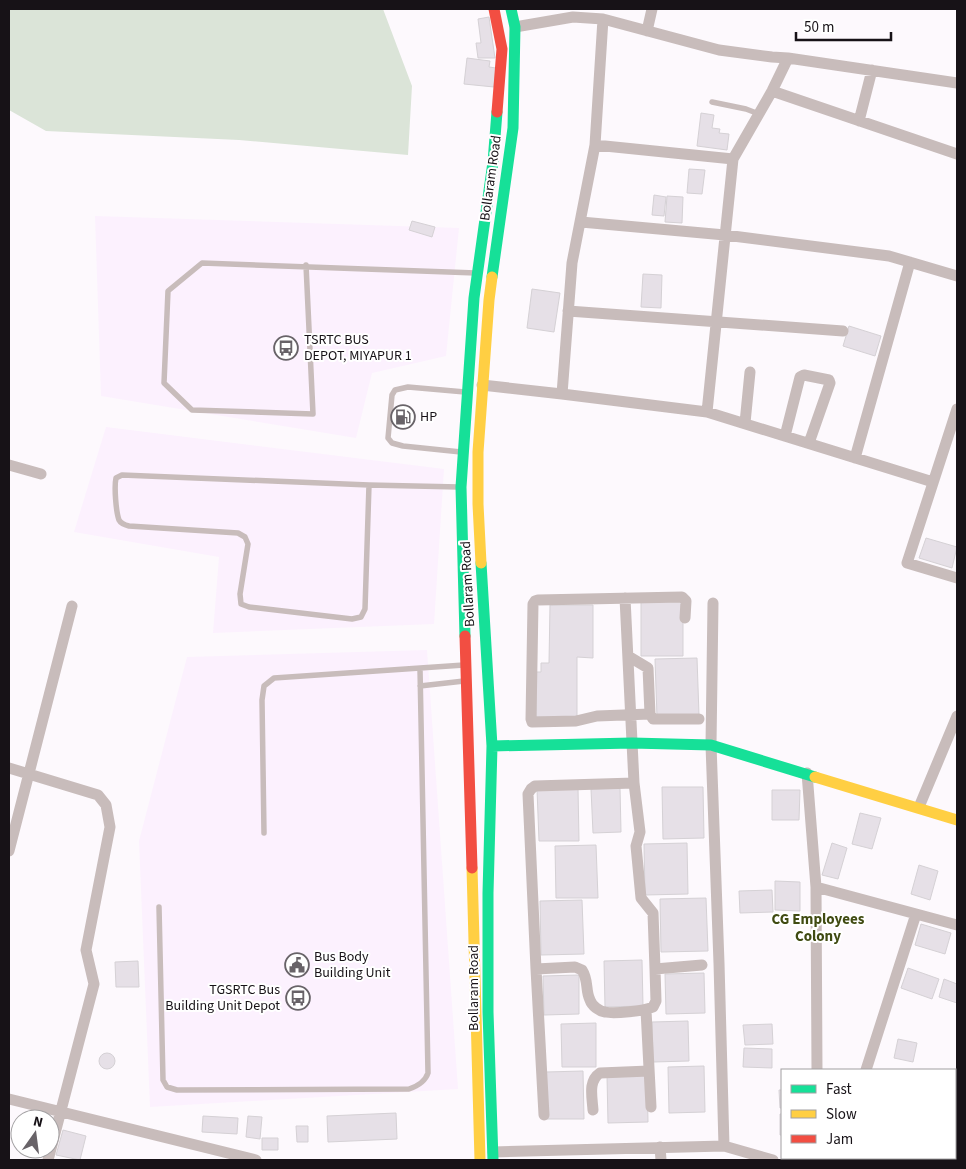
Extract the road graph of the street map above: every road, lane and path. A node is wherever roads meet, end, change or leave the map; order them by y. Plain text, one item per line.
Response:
1 (494, 9) edge
2 (510, 9) edge
3 (652, 9) edge
4 (603, 20) junction
5 (515, 27) junction
6 (647, 31) junction
7 (788, 58) junction
8 (872, 70) junction
9 (957, 83) edge
10 (772, 91) junction
11 (712, 102) dead end
12 (758, 114) junction
13 (859, 121) junction
14 (595, 145) junction
15 (957, 154) edge
16 (733, 159) junction
17 (580, 222) junction
18 (725, 235) junction
19 (910, 262) junction
20 (306, 266) junction
21 (477, 273) junction
22 (493, 275) junction
23 (957, 276) edge
24 (568, 311) junction
25 (716, 323) junction
26 (843, 331) dead end
27 (750, 372) dead end
28 (482, 386) junction
29 (468, 392) junction
30 (562, 394) junction
31 (957, 409) edge
32 (707, 412) junction
33 (744, 423) junction
34 (785, 436) junction
35 (809, 443) junction
36 (463, 452) junction
37 (855, 458) junction
38 (9, 465) edge
39 (41, 474) dead end
40 (932, 482) junction
41 (369, 485) junction
42 (461, 487) junction
43 (957, 578) edge
44 (625, 598) junction
45 (713, 603) dead end
46 (72, 606) dead end
47 (686, 618) dead end
48 (628, 656) junction
49 (466, 664) junction
50 (420, 669) junction
51 (466, 680) junction
52 (420, 686) junction
53 (650, 714) junction
54 (631, 715) junction
55 (957, 716) edge
56 (699, 719) dead end
57 (632, 743) junction
58 (492, 746) junction
59 (711, 746) junction
60 (9, 768) edge
61 (29, 773) junction
62 (807, 773) junction
63 (634, 783) junction
64 (919, 807) junction
65 (957, 820) edge
66 (264, 834) dead end
67 (9, 852) edge
68 (816, 887) junction
69 (159, 908) dead end
70 (916, 914) junction
71 (957, 925) edge
72 (702, 964) dead end
73 (536, 969) junction
74 (655, 969) junction
75 (646, 1010) junction
76 (817, 1069) edge
77 (866, 1069) edge
78 (649, 1071) junction
79 (9, 1100) edge
80 (651, 1107) dead end
81 (47, 1109) edge
82 (593, 1110) dead end
83 (60, 1112) joint
84 (544, 1115) dead end
85 (724, 1146) junction
86 (660, 1147) junction
87 (568, 1155) edge
88 (493, 1156) edge
89 (249, 1159) edge
90 (480, 1160) edge
91 (661, 1160) edge
92 (773, 1160) edge

1 - 21 main road, Bollaram Road
2 - 5 main road, Bollaram Road
3 - 6 street
4 - 5 street
4 - 6 street
4 - 14 street
5 - 22 main road, Bollaram Road
6 - 7 street
7 - 8 street
7 - 10 street
8 - 9 street
8 - 13 street
10 - 12 street
10 - 13 street
11 - 12 lane
12 - 16 street
13 - 15 street
14 - 16 street
14 - 17 street
16 - 18 street
17 - 18 street
17 - 24 street
18 - 19 street
18 - 25 street
19 - 23 street
19 - 37 street
20 - 20 lane
20 - 21 lane
21 - 22 lane
21 - 29 main road, Bollaram Road
22 - 28 main road, Bollaram Road
24 - 25 street
24 - 30 street
25 - 26 street
25 - 32 street
27 - 33 street
28 - 30 street
28 - 58 main road, Bollaram Road
29 - 36 main road, Bollaram Road
29 - 36 lane
30 - 32 street
31 - 40 street
32 - 33 street
33 - 34 street
34 - 35 street
34 - 35 street
35 - 37 street
36 - 42 main road, Bollaram Road
37 - 40 street
38 - 39 street
40 - 43 street
41 - 41 lane
41 - 42 lane
42 - 49 main road, Bollaram Road
44 - 47 street
44 - 48 street
44 - 54 street
45 - 59 street
46 - 61 street
48 - 53 street
48 - 54 street
49 - 50 lane
49 - 51 main road, Bollaram Road
50 - 52 lane
50 - 66 lane
51 - 52 lane
51 - 90 main road, Bollaram Road
52 - 69 lane
53 - 54 street
53 - 56 street
54 - 57 street
55 - 64 street
57 - 58 main road
57 - 59 main road
57 - 63 street
58 - 88 main road, Bollaram Road
59 - 62 main road
59 - 85 street
60 - 61 street
61 - 67 street
61 - 83 street
62 - 64 main road
62 - 68 street
63 - 73 street
63 - 74 street
64 - 65 main road
68 - 70 street
68 - 76 street
70 - 71 street
70 - 77 street
72 - 74 street
73 - 75 street
73 - 84 street
74 - 75 street
75 - 78 street
78 - 80 street
78 - 82 street
79 - 81 street
83 - 89 street
85 - 86 street
85 - 92 street
86 - 87 street
86 - 91 street
87 - 88 street

